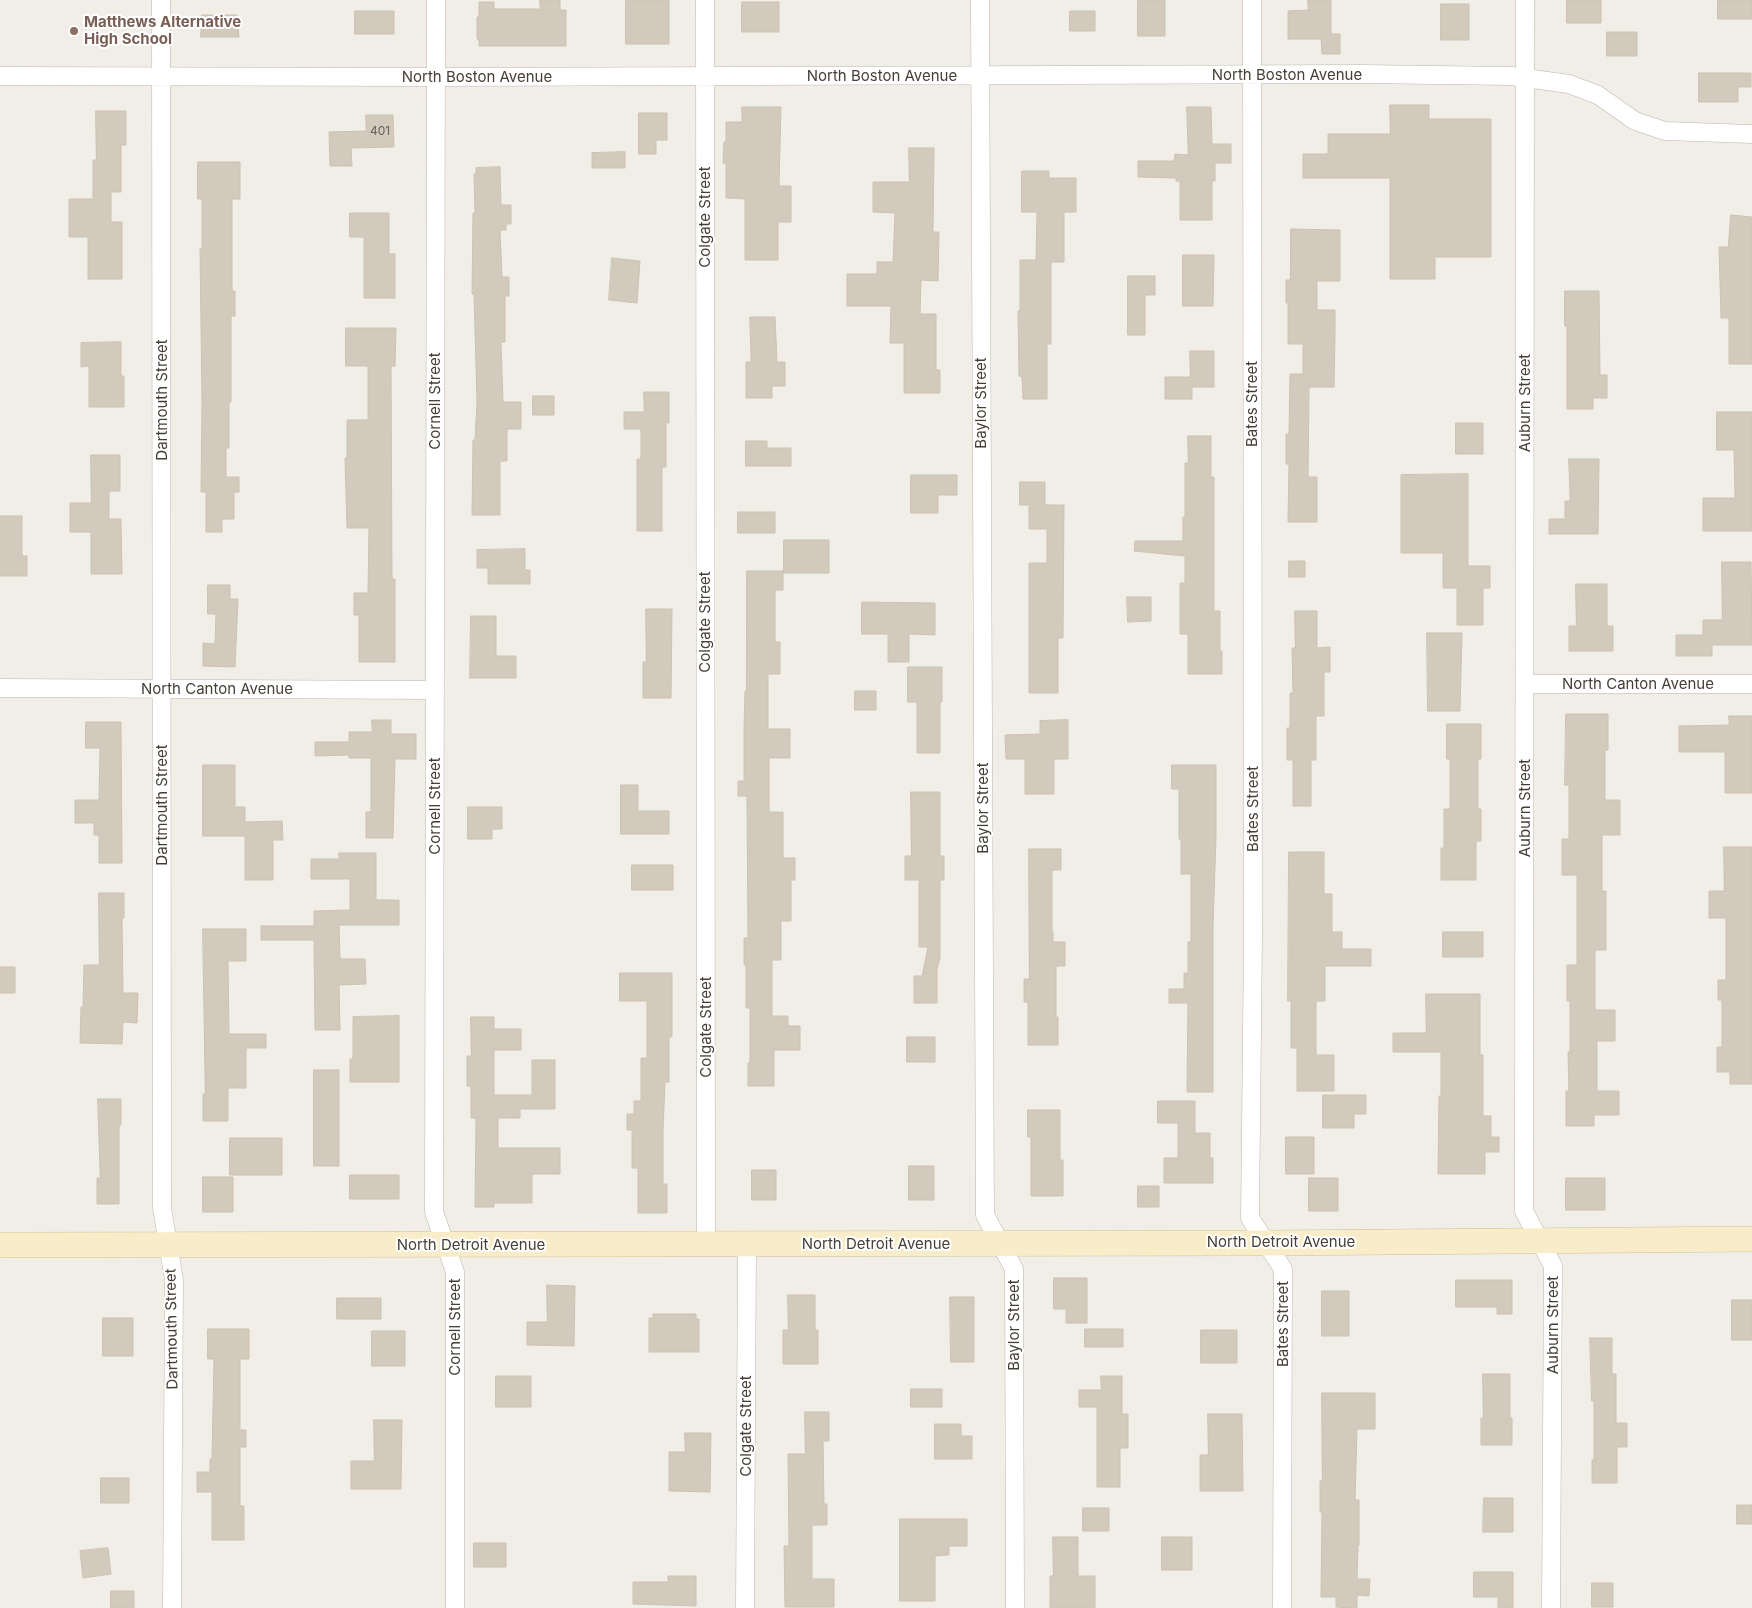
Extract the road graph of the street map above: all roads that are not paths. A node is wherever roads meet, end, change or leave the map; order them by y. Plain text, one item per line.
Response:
1 (161, 0) edge
2 (436, 0) edge
3 (704, 0) edge
4 (980, 0) edge
5 (1252, 0) edge
6 (1525, 0) edge
7 (980, 75) junction
8 (1252, 75) junction
9 (0, 76) edge
10 (704, 76) junction
11 (162, 77) junction
12 (436, 77) junction
13 (1525, 78) junction
14 (1752, 134) edge
15 (1525, 684) junction
16 (1752, 684) edge
17 (0, 688) edge
18 (162, 688) junction
19 (435, 690) junction
20 (1752, 1238) edge
21 (1540, 1241) junction
22 (1000, 1243) junction
23 (1266, 1243) junction
24 (706, 1244) junction
25 (747, 1244) junction
26 (446, 1245) junction
27 (0, 1246) edge
28 (168, 1246) junction
29 (172, 1608) edge
30 (455, 1608) edge
31 (745, 1608) edge
32 (1015, 1608) edge
33 (1282, 1608) edge
34 (1551, 1608) edge

1 - 11 street, Dartmouth Street
2 - 12 street, Cornell Street
3 - 10 street, Colgate Street
4 - 7 street, Baylor Street
5 - 8 street, Bates Street
6 - 13 street, Auburn Street
7 - 8 street, North Boston Avenue
7 - 10 street, North Boston Avenue
7 - 22 street, Baylor Street
8 - 13 street, North Boston Avenue
8 - 23 street, Bates Street
9 - 11 street, North Boston Avenue
10 - 12 street, North Boston Avenue
10 - 24 street, Colgate Street
11 - 12 street, North Boston Avenue
11 - 18 street, Dartmouth Street
12 - 19 street, Cornell Street
13 - 14 street, North Boston Avenue
13 - 15 street, Auburn Street
15 - 16 street, North Canton Avenue
15 - 21 street, Auburn Street
17 - 18 street, North Canton Avenue
18 - 19 street, North Canton Avenue
18 - 28 street, Dartmouth Street
19 - 26 street, Cornell Street
20 - 21 street, North Detroit Avenue
21 - 23 street, North Detroit Avenue
21 - 34 street, Auburn Street
22 - 23 street, North Detroit Avenue
22 - 25 street, North Detroit Avenue
22 - 32 street, Baylor Street
23 - 33 street, Bates Street
24 - 25 street, North Detroit Avenue
24 - 26 street, North Detroit Avenue
25 - 31 street, Colgate Street
26 - 28 street, North Detroit Avenue
26 - 30 street, Cornell Street
27 - 28 street, North Detroit Avenue
28 - 29 street, Dartmouth Street

